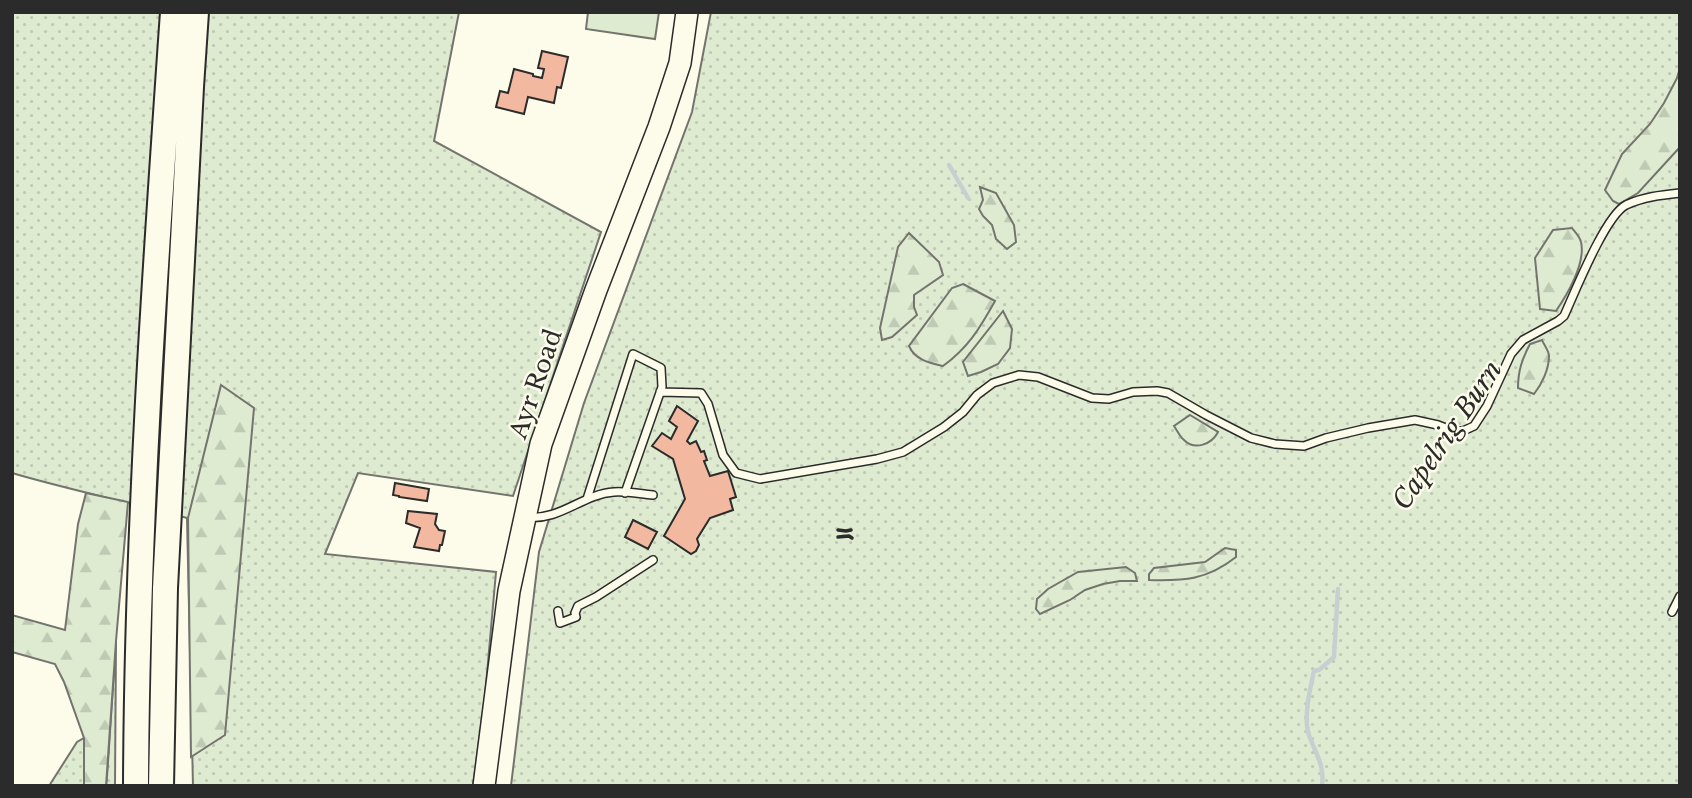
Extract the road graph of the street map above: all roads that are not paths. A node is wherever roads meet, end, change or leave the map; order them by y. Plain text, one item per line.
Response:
1 (173, 12) edge
2 (196, 12) edge
3 (687, 12) edge
4 (1680, 193) edge
5 (660, 392) junction
6 (625, 493) junction
7 (653, 495) dead end
8 (587, 499) junction
9 (525, 517) junction
10 (143, 520) junction
11 (653, 560) dead end
12 (1680, 596) edge
13 (558, 611) dead end
14 (1672, 612) dead end
15 (162, 695) junction
16 (123, 786) edge
17 (136, 786) edge
18 (161, 786) edge
19 (169, 786) edge
20 (484, 786) edge

1 - 10 highway
2 - 15 highway
3 - 9 main road, Ayr Road
4 - 5 lane
5 - 6 lane
5 - 8 lane
6 - 7 lane
6 - 8 lane
8 - 9 lane
9 - 20 main road, Ayr Road
10 - 16 highway
10 - 17 highway
11 - 13 lane
12 - 14 lane
15 - 18 highway
15 - 19 highway

